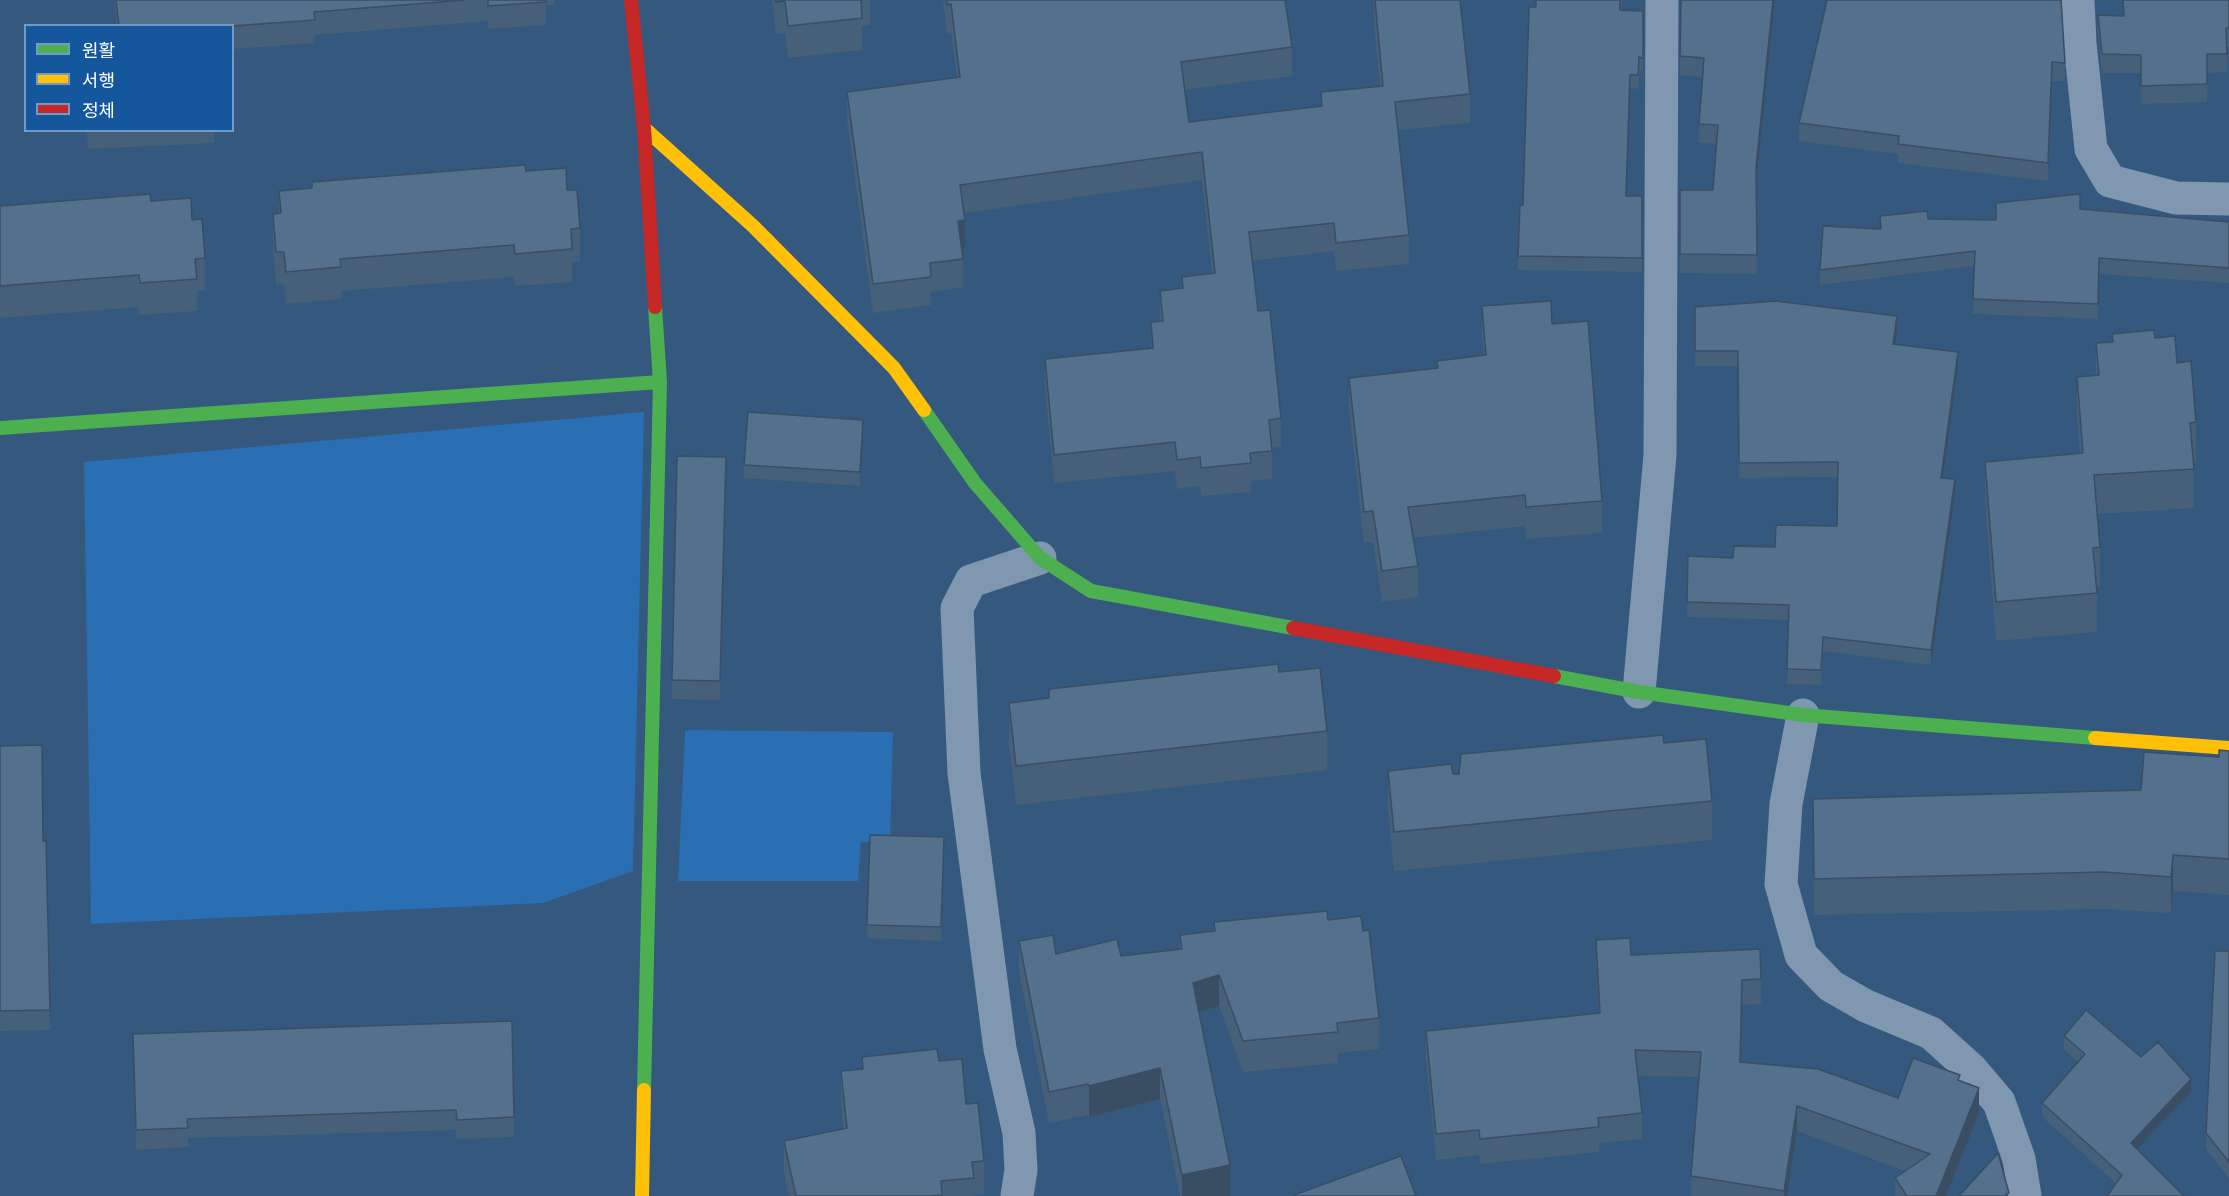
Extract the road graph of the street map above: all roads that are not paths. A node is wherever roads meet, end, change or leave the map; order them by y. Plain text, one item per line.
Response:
1 (631, 0) edge
2 (1662, 0) edge
3 (2078, 0) edge
4 (644, 128) junction
5 (2229, 199) edge
6 (660, 382) junction
7 (0, 428) edge
8 (1040, 558) junction
9 (1639, 692) junction
10 (1803, 715) junction
11 (2229, 748) edge
12 (642, 1196) edge
13 (1017, 1196) edge
14 (2025, 1196) edge

1 - 4 street
2 - 9 street
3 - 5 street
4 - 6 street
4 - 8 street
6 - 7 street
6 - 12 street
8 - 9 street
8 - 13 street
9 - 10 street
10 - 11 street
10 - 14 street

